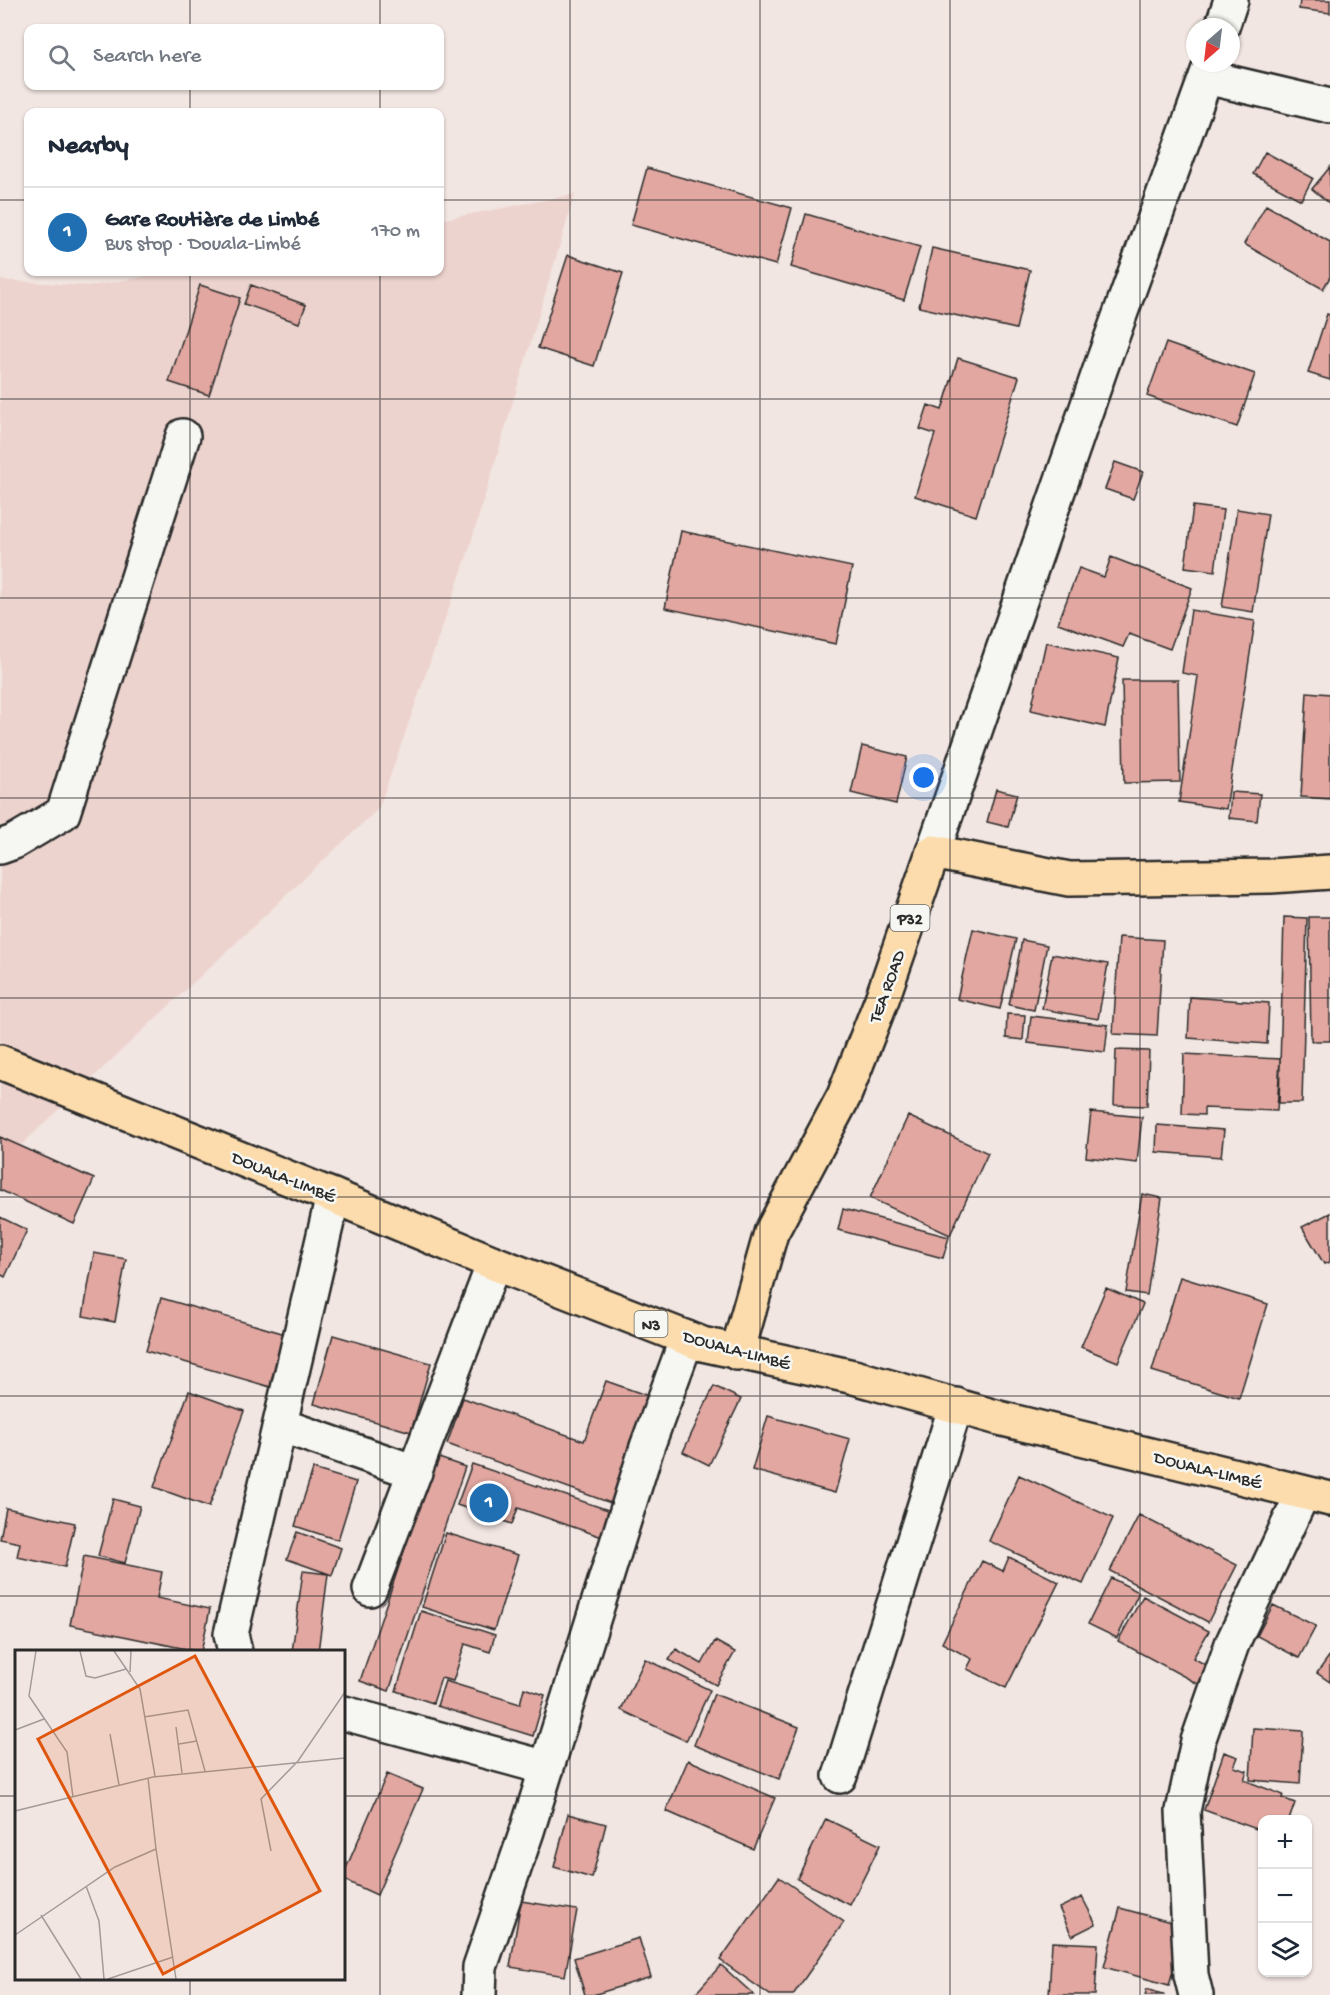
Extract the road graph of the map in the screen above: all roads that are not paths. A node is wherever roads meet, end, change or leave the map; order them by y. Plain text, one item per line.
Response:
1 (1231, 0) edge
2 (1225, 18) edge
3 (1207, 72) edge
4 (1215, 72) edge
5 (1330, 106) edge
6 (183, 436) dead end
7 (0, 847) edge
8 (933, 852) junction
9 (1330, 872) edge
10 (0, 1062) edge
11 (333, 1196) junction
12 (494, 1263) junction
13 (687, 1338) junction
14 (737, 1353) junction
15 (956, 1405) junction
16 (280, 1425) junction
17 (415, 1472) junction
18 (1317, 1496) edge
19 (370, 1589) dead end
20 (235, 1650) edge
21 (345, 1713) edge
22 (547, 1768) junction
23 (840, 1776) dead end
24 (479, 1995) edge
25 (1197, 1995) edge

1 - 2 street
3 - 8 street
4 - 5 street
6 - 7 street
8 - 9 main road
8 - 14 main road, TEA ROAD / P32
10 - 11 main road, DOUALA-LIMBÉ / N3
11 - 12 main road, DOUALA-LIMBÉ / N3
11 - 16 street
12 - 13 main road, DOUALA-LIMBÉ / N3
12 - 17 street
13 - 14 main road, DOUALA-LIMBÉ / N3
13 - 22 street
14 - 15 main road, DOUALA-LIMBÉ / N3
15 - 18 main road, DOUALA-LIMBÉ / N3
15 - 23 street
16 - 17 street
16 - 20 street
17 - 19 street
18 - 25 street
21 - 22 street
22 - 24 street

